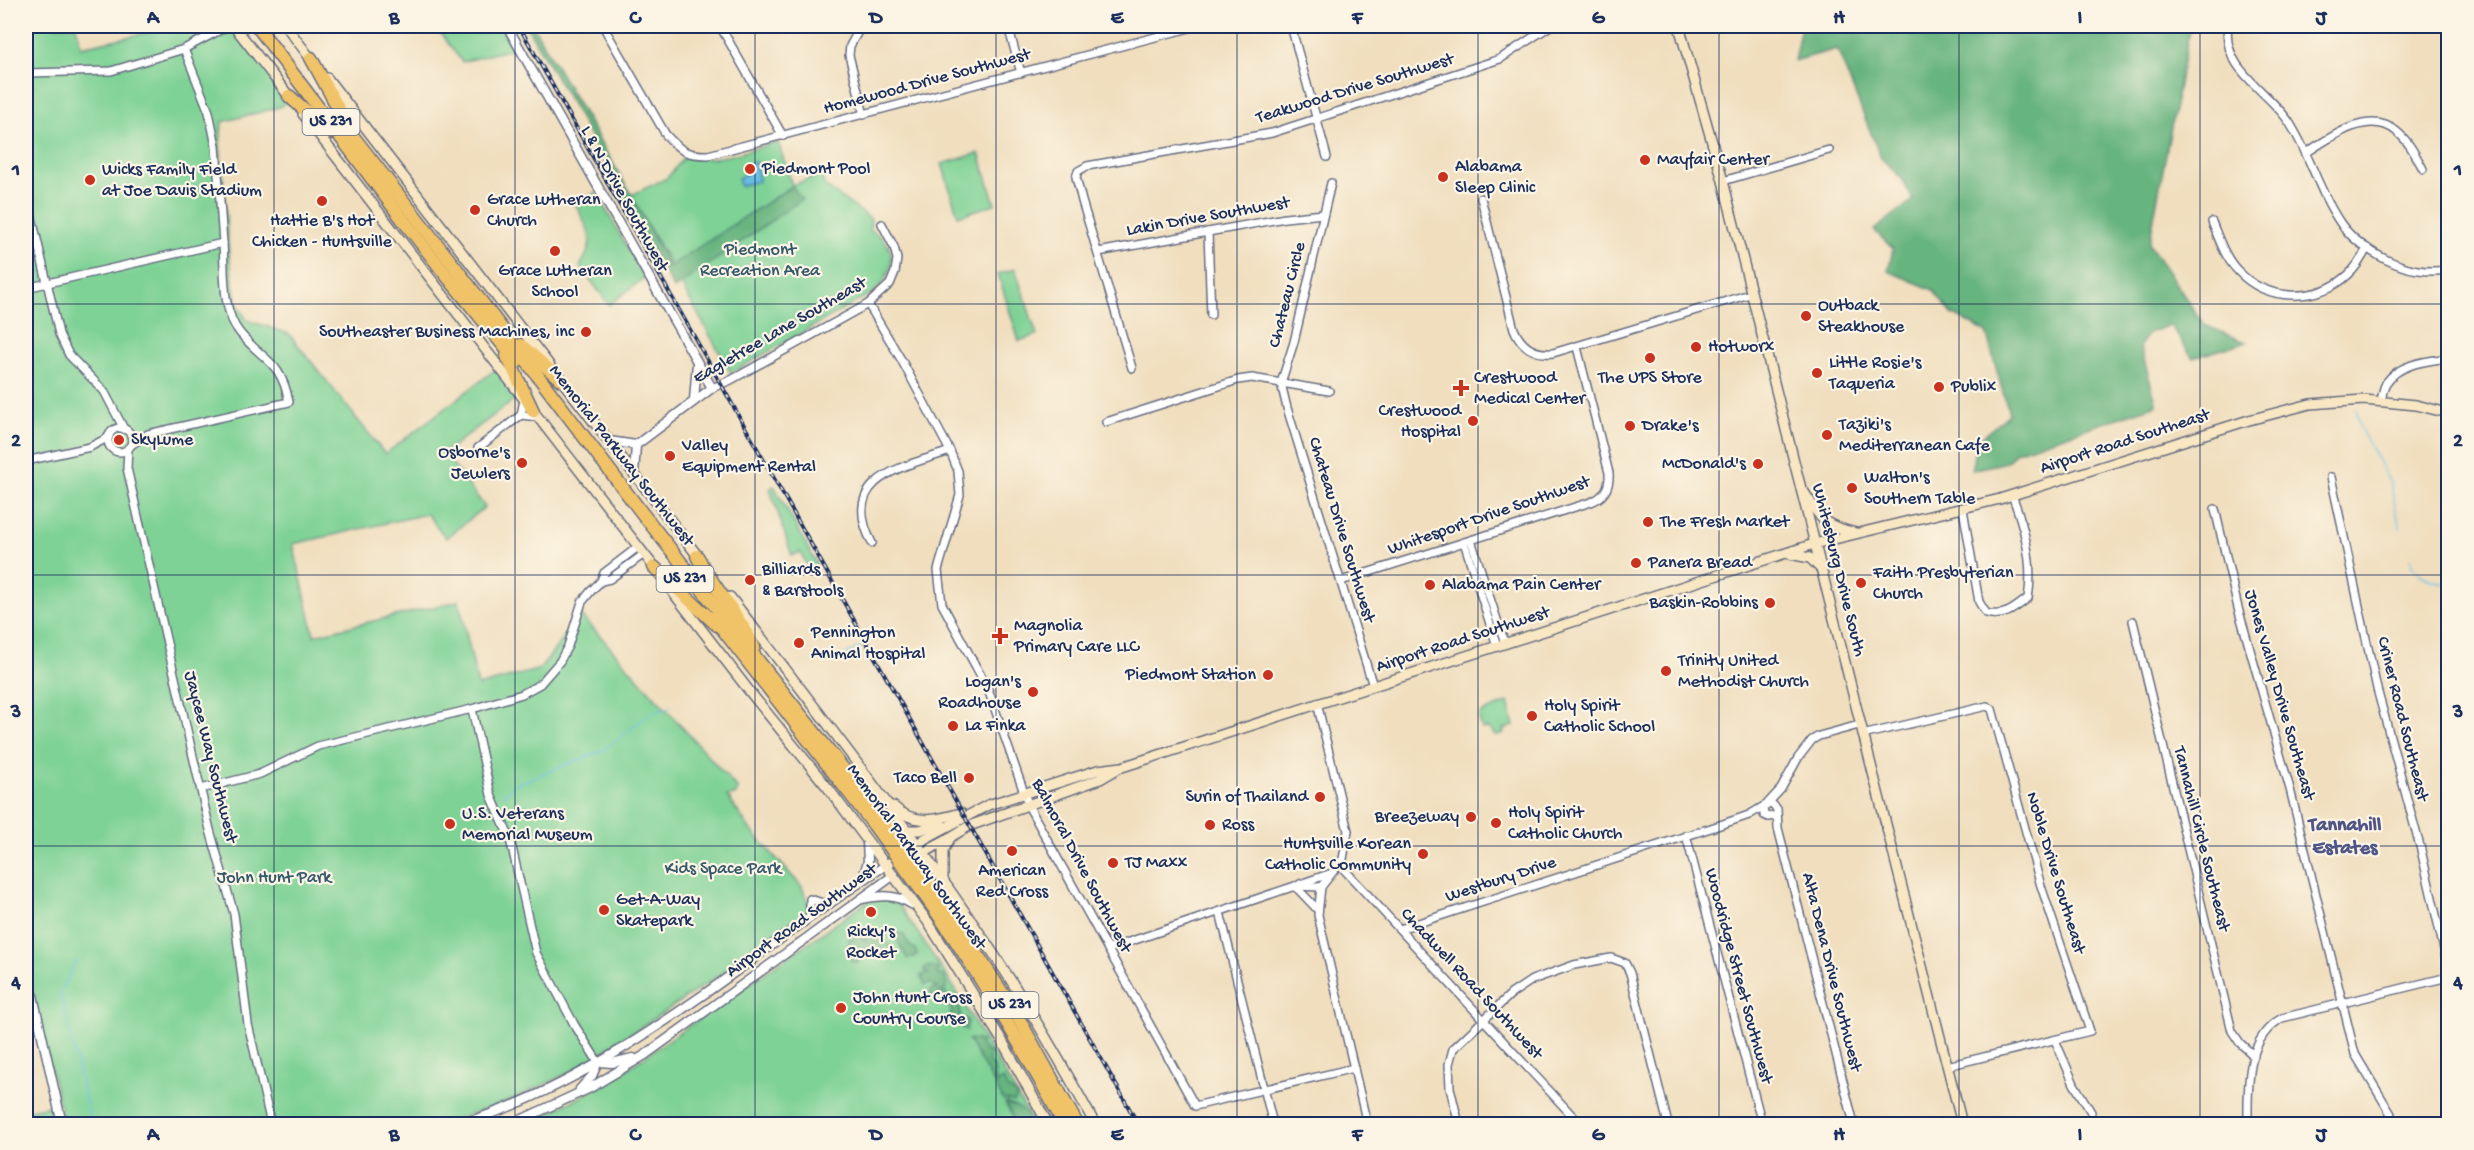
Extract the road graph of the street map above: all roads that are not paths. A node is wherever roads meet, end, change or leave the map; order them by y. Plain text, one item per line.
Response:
1 (228, 26) edge
2 (234, 26) edge
3 (256, 26) edge
4 (266, 26) edge
5 (507, 26) edge
6 (603, 26) edge
7 (720, 26) edge
8 (861, 26) edge
9 (1008, 26) edge
10 (1197, 26) edge
11 (1291, 26) edge
12 (1550, 26) edge
13 (1678, 26) edge
14 (2228, 26) edge
15 (288, 27) edge
16 (184, 49) junction
17 (311, 58) junction
18 (26, 73) edge
19 (1021, 73) junction
20 (289, 96) junction
21 (864, 115) junction
22 (1316, 119) junction
23 (783, 136) junction
24 (353, 137) junction
25 (1829, 150) dead end
26 (2306, 153) junction
27 (1327, 157) dead end
28 (361, 164) junction
29 (2423, 170) dead end
30 (1723, 181) junction
31 (1331, 183) dead end
32 (26, 192) edge
33 (1481, 198) dead end
34 (426, 207) junction
35 (1323, 214) junction
36 (408, 216) junction
37 (2212, 222) dead end
38 (882, 224) dead end
39 (1208, 232) junction
40 (400, 239) junction
41 (223, 243) junction
42 (458, 248) junction
43 (2367, 248) junction
44 (1098, 252) junction
45 (2448, 270) edge
46 (428, 276) junction
47 (45, 284) junction
48 (26, 288) edge
49 (1750, 294) junction
50 (868, 304) junction
51 (1211, 315) dead end
52 (497, 330) junction
53 (1577, 347) junction
54 (2448, 358) edge
55 (697, 362) junction
56 (1132, 368) dead end
57 (561, 380) junction
58 (1281, 383) junction
59 (712, 388) junction
60 (1329, 391) dead end
61 (524, 400) junction
62 (694, 400) junction
63 (2381, 402) junction
64 (113, 411) junction
65 (2448, 413) edge
66 (535, 414) junction
67 (520, 415) junction
68 (1106, 422) dead end
69 (127, 431) junction
70 (111, 434) junction
71 (148, 434) junction
72 (609, 441) junction
73 (636, 445) junction
74 (90, 447) junction
75 (130, 447) junction
76 (478, 448) dead end
77 (112, 449) junction
78 (950, 451) junction
79 (26, 461) edge
80 (127, 468) junction
81 (634, 474) junction
82 (2331, 477) dead end
83 (1798, 483) junction
84 (2012, 495) junction
85 (1963, 509) junction
86 (2215, 509) dead end
87 (1859, 533) junction
88 (1467, 541) junction
89 (872, 543) dead end
90 (1814, 544) junction
91 (641, 550) junction
92 (1785, 553) junction
93 (697, 556) junction
94 (654, 567) junction
95 (1820, 568) junction
96 (1341, 581) junction
97 (2133, 621) dead end
98 (724, 632) junction
99 (1501, 645) junction
100 (761, 662) junction
101 (1373, 686) junction
102 (1317, 704) junction
103 (472, 709) junction
104 (1859, 724) junction
105 (1862, 735) junction
106 (1122, 767) junction
107 (870, 783) junction
108 (201, 789) junction
109 (1781, 789) junction
110 (1023, 794) junction
111 (988, 805) junction
112 (1028, 805) junction
113 (1766, 805) junction
114 (1777, 809) junction
115 (1749, 815) junction
116 (964, 816) junction
117 (1766, 816) junction
118 (899, 820) junction
119 (878, 821) junction
120 (1778, 828) junction
121 (907, 830) junction
122 (1686, 835) junction
123 (950, 836) junction
124 (867, 842) junction
125 (917, 844) junction
126 (924, 853) junction
127 (886, 865) junction
128 (1340, 865) junction
129 (1332, 873) junction
130 (894, 875) junction
131 (862, 881) junction
132 (1295, 886) junction
133 (1321, 887) junction
134 (935, 889) junction
135 (856, 901) junction
136 (829, 905) junction
137 (916, 906) junction
138 (1318, 910) junction
139 (1220, 912) junction
140 (810, 918) junction
141 (1400, 929) junction
142 (1108, 949) junction
143 (26, 965) edge
144 (2448, 967) edge
145 (2448, 977) edge
146 (2343, 1003) junction
147 (1483, 1019) junction
148 (2055, 1040) junction
149 (645, 1055) junction
150 (2254, 1056) junction
151 (598, 1062) junction
152 (1947, 1066) junction
153 (1354, 1068) junction
154 (1265, 1089) junction
155 (571, 1097) junction
156 (2091, 1112) dead end
157 (62, 1125) edge
158 (271, 1125) edge
159 (460, 1125) edge
160 (512, 1125) edge
161 (1048, 1125) edge
162 (1064, 1125) edge
163 (1077, 1125) edge
164 (1095, 1125) edge
165 (1273, 1125) edge
166 (1367, 1125) edge
167 (1460, 1125) edge
168 (1580, 1125) edge
169 (1668, 1125) edge
170 (1762, 1125) edge
171 (1854, 1125) edge
172 (1962, 1125) edge
173 (2248, 1125) edge
174 (2397, 1125) edge

1 - 16 street
2 - 20 main road
3 - 28 highway, Memorial Parkway Southwest / US 231
4 - 24 highway, Memorial Parkway Southwest / US 231
5 - 55 street, L & N Drive Southwest
6 - 23 street, Homewood Drive Southwest
7 - 23 street
8 - 21 street
9 - 19 street
10 - 19 street, Homewood Drive Southwest
11 - 22 street
12 - 22 street, Teakwood Drive Southwest
13 - 30 main road, Whitesburg Drive South
14 - 26 street
15 - 17 main road
16 - 18 street
16 - 41 street
17 - 24 highway
17 - 34 main road
19 - 21 street, Homewood Drive Southwest
20 - 28 highway
20 - 40 main road
21 - 23 street, Homewood Drive Southwest
22 - 27 street
22 - 44 street, Teakwood Drive Southwest
24 - 36 highway, Memorial Parkway Southwest / US 231
25 - 30 street
26 - 29 street
26 - 43 street
28 - 36 highway, Memorial Parkway Southwest / US 231
30 - 49 main road, Whitesburg Drive South
31 - 35 street, Chateau Circle
32 - 47 street
33 - 53 street
34 - 40 main road
34 - 42 main road
35 - 39 street, Lakin Drive Southwest
35 - 58 street, Chateau Circle
36 - 52 highway, Memorial Parkway Southwest / US 231, bridge
37 - 43 street
38 - 50 street, Eagletree Lane Southeast
39 - 44 street, Lakin Drive Southwest
39 - 51 street
40 - 46 main road
41 - 47 street
41 - 71 street
42 - 46 main road
42 - 57 main road
43 - 45 street
44 - 56 street, Teakwood Drive Southwest
46 - 61 main road
47 - 48 street
47 - 64 street
49 - 53 street
49 - 83 main road, Whitesburg Drive South
50 - 59 street, Eagletree Lane Southeast
50 - 78 street, Balmoral Drive Southwest
52 - 57 highway
52 - 66 highway
52 - 98 highway, Memorial Parkway Southwest / US 231
52 - 100 highway, Memorial Parkway Southwest / US 231
53 - 88 street, Whitesport Drive Southwest
54 - 63 street
55 - 59 street, L & N Drive Southwest
55 - 62 street
57 - 72 main road
58 - 60 street
58 - 68 street
58 - 96 street, Chateau Drive Southwest
59 - 62 street, Eagletree Lane Southeast
61 - 66 main road
61 - 67 street
62 - 73 street, Eagletree Lane Southeast
63 - 65 main road, Airport Road Southeast
63 - 84 main road, Airport Road Southeast
64 - 69 street
64 - 70 street
66 - 67 street
66 - 91 main road
67 - 76 street
69 - 70 street
69 - 71 street
69 - 75 street, Jaycee Way Southwest
70 - 74 street
70 - 77 street
71 - 75 street
72 - 73 street
72 - 81 main road
73 - 81 street
74 - 77 street
74 - 79 street
75 - 77 street
75 - 80 street, Jaycee Way Southwest
77 - 80 street, Jaycee Way Southwest
78 - 89 street
78 - 110 street, Balmoral Drive Southwest
80 - 108 street, Jaycee Way Southwest
81 - 93 main road
82 - 144 street, Criner Road Southeast
83 - 87 main road
83 - 90 main road, Whitesburg Drive South
84 - 85 main road, Airport Road Southeast
84 - 85 street
85 - 87 main road, Airport Road Southeast
86 - 146 street, Jones Valley Drive Southeast
87 - 90 main road, Airport Road Southeast
88 - 96 street, Whitesport Drive Southwest
88 - 99 street
90 - 92 main road, Airport Road Southwest
90 - 95 main road, Whitesburg Drive South
91 - 94 main road
91 - 103 street
92 - 95 main road
92 - 99 main road, Airport Road Southwest
93 - 100 highway
93 - 107 main road
94 - 98 highway
94 - 124 main road
95 - 104 main road, Whitesburg Drive South
96 - 101 street, Chateau Drive Southwest
97 - 150 street, Tannahill Circle Southeast
98 - 119 highway, Memorial Parkway Southwest / US 231
99 - 101 main road, Airport Road Southwest
100 - 119 highway, Memorial Parkway Southwest / US 231
101 - 102 main road, Airport Road Southwest
102 - 106 main road, Airport Road Southwest
102 - 128 street
103 - 108 street
103 - 151 street
104 - 105 main road, Whitesburg Drive South
104 - 109 street, Westbury Drive
105 - 148 street, Noble Drive Southeast
105 - 152 main road, Whitesburg Drive South
106 - 110 main road, Airport Road Southwest
106 - 112 main road, Airport Road Southwest
107 - 111 main road
107 - 118 main road
108 - 158 street, Jaycee Way Southwest
109 - 113 street, Westbury Drive
109 - 114 street, Westbury Drive
110 - 111 main road, Airport Road Southwest
110 - 112 street, Balmoral Drive Southwest
111 - 116 main road, Airport Road Southwest
112 - 123 main road, Airport Road Southwest
112 - 142 street, Balmoral Drive Southwest
113 - 114 street
113 - 115 street, Westbury Drive
113 - 117 street
114 - 117 street
114 - 120 street, Alta Dena Drive Southwest
115 - 117 street, Westbury Drive
115 - 122 street, Westbury Drive
116 - 121 main road
116 - 125 main road, Airport Road Southwest
117 - 120 street
118 - 121 main road
118 - 124 main road
119 - 134 highway, Memorial Parkway Southwest / US 231, bridge
120 - 171 street, Alta Dena Drive Southwest
121 - 125 main road
122 - 141 street, Westbury Drive
122 - 170 street, Woodridge Street Southwest
123 - 126 main road, Airport Road Southwest
123 - 134 main road
124 - 127 main road
124 - 131 street
125 - 126 main road
125 - 127 main road, Airport Road Southwest
126 - 130 main road, Airport Road Southwest
126 - 134 main road
127 - 130 main road
127 - 131 street, Airport Road Southwest
128 - 129 street
128 - 141 street, Chadwell Road Southwest
129 - 132 street
129 - 133 street
130 - 135 street, Airport Road Southwest
130 - 137 main road
131 - 136 street, Airport Road Southwest
132 - 133 street
132 - 138 street
132 - 139 street
133 - 138 street
134 - 137 main road
134 - 162 highway, Memorial Parkway Southwest / US 231
134 - 163 highway, Memorial Parkway Southwest / US 231
134 - 164 main road
135 - 137 street
135 - 149 street, Airport Road Southwest
136 - 140 street, Airport Road Southwest
136 - 140 street, Airport Road Southwest
137 - 161 main road
138 - 153 street
139 - 142 street
139 - 154 street
140 - 151 street, Airport Road Southwest
141 - 147 street, Chadwell Road Southwest
142 - 154 street, Balmoral Drive Southwest
143 - 157 street
145 - 146 street
146 - 150 street
146 - 174 street, Jones Valley Drive Southeast
147 - 167 street
147 - 168 street, Chadwell Road Southwest
147 - 169 street
148 - 152 street, Noble Drive Southeast
148 - 156 street
149 - 151 street
149 - 155 street, Airport Road Southwest
150 - 173 street
151 - 155 street
151 - 159 street, Airport Road Southwest
152 - 172 main road, Whitesburg Drive South
153 - 154 street
153 - 166 street
154 - 165 street
155 - 160 street, Airport Road Southwest

